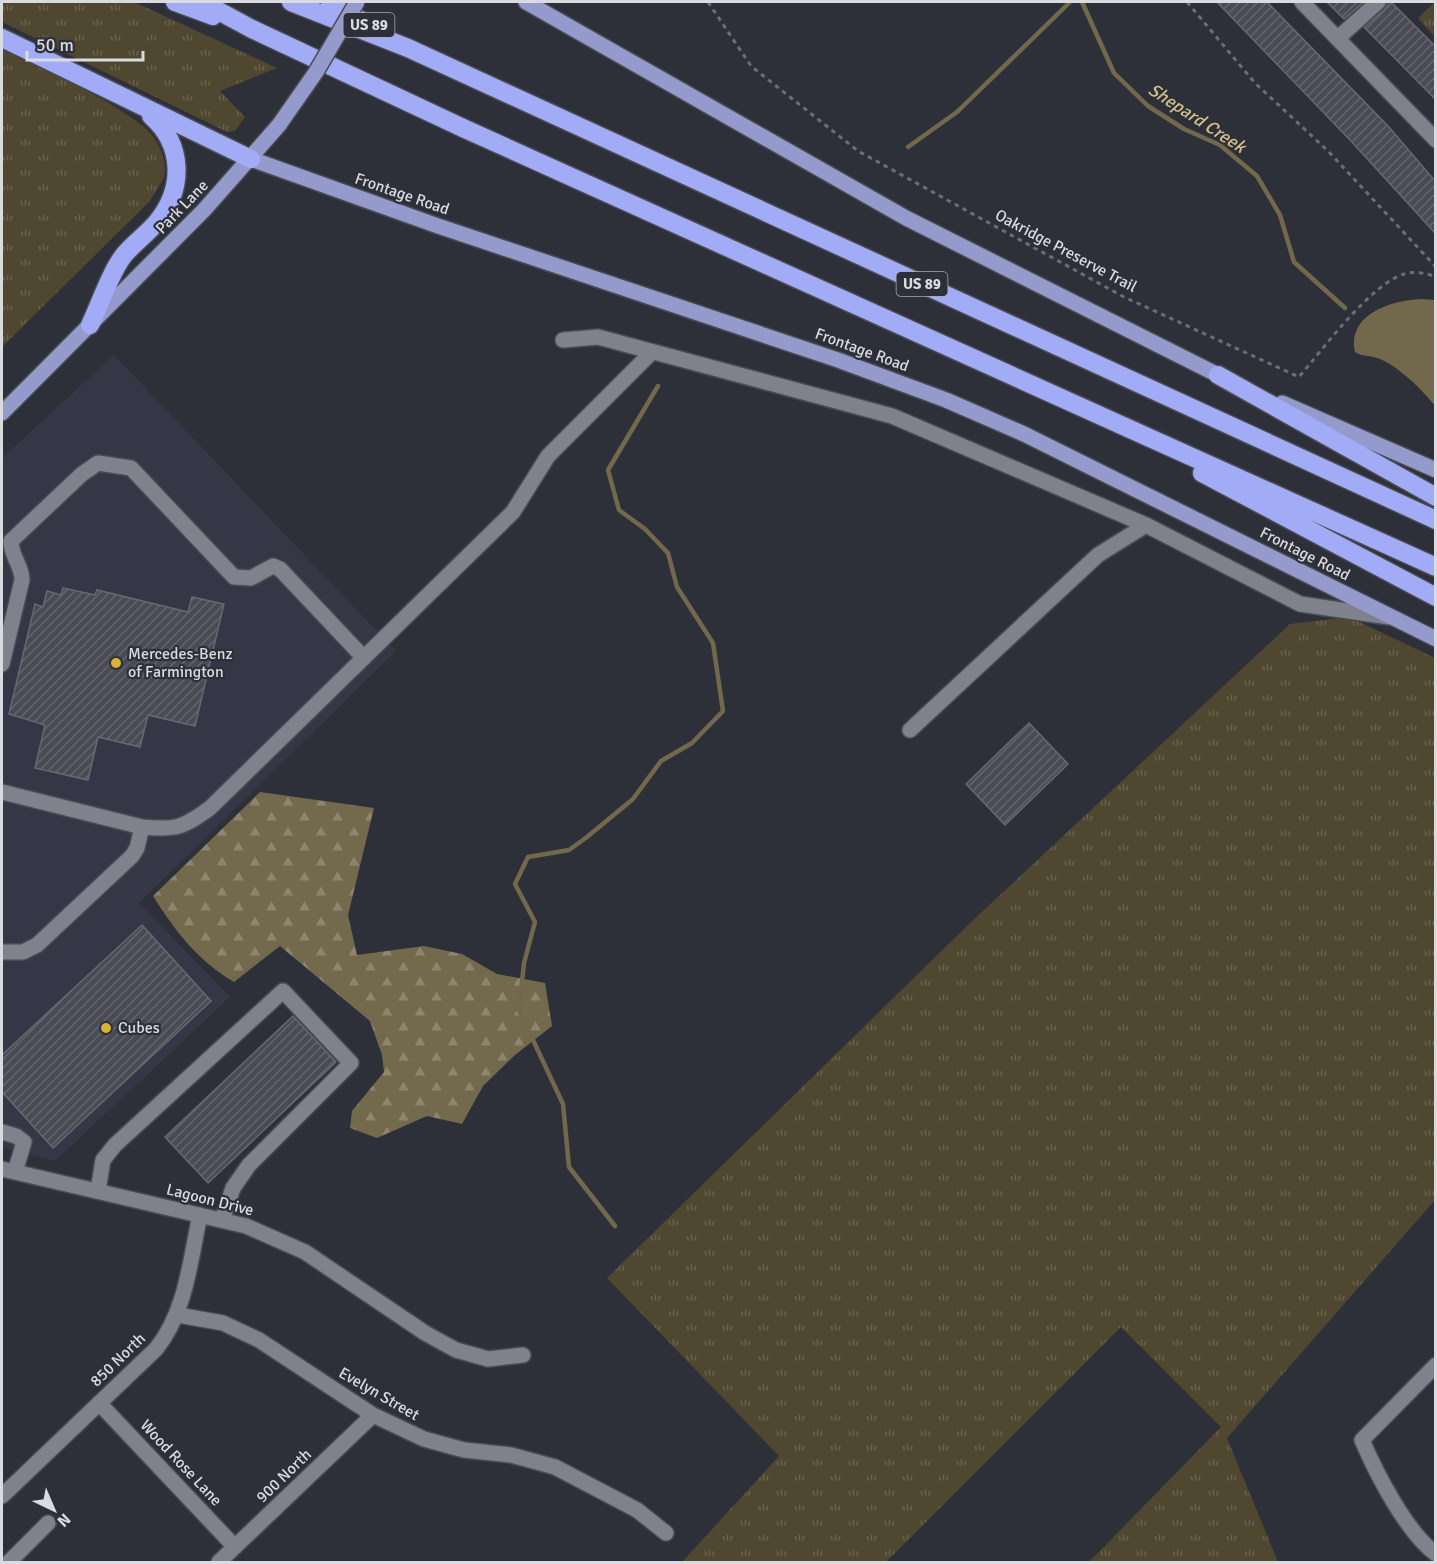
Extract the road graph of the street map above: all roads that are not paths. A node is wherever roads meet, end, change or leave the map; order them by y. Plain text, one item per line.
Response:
1 (175, 2) edge
2 (202, 2) edge
3 (291, 2) edge
4 (330, 2) edge
5 (357, 2) edge
6 (526, 2) edge
7 (1302, 2) edge
8 (1378, 2) edge
9 (252, 29) junction
10 (2, 38) edge
11 (1338, 38) junction
12 (408, 48) junction
13 (130, 101) junction
14 (1436, 140) edge
15 (251, 159) junction
16 (90, 325) junction
17 (563, 340) dead end
18 (652, 352) junction
19 (1218, 375) junction
20 (1049, 392) junction
21 (2, 413) edge
22 (1436, 470) edge
23 (1436, 497) edge
24 (1436, 520) edge
25 (1146, 525) junction
26 (1436, 567) edge
27 (1436, 597) edge
28 (1391, 617) junction
29 (1436, 639) edge
30 (364, 658) junction
31 (2, 664) edge
32 (910, 730) dead end
33 (2, 792) edge
34 (142, 827) junction
35 (2, 952) edge
36 (2, 1132) edge
37 (8, 1171) edge
38 (98, 1191) junction
39 (200, 1215) junction
40 (222, 1220) junction
41 (178, 1315) junction
42 (523, 1355) dead end
43 (1436, 1365) edge
44 (99, 1403) junction
45 (373, 1415) junction
46 (2, 1496) edge
47 (48, 1524) dead end
48 (666, 1533) dead end
49 (235, 1547) junction
50 (1436, 1554) edge
51 (9, 1563) edge
52 (219, 1563) edge

1 - 9 highway
2 - 9 highway
3 - 12 highway
4 - 12 highway, US 89
5 - 15 main road, Park Lane, bridge
6 - 19 main road
7 - 11 street
8 - 11 street
9 - 20 highway
10 - 13 highway
11 - 14 street
12 - 24 highway, US 89
13 - 15 highway
13 - 16 highway
15 - 16 main road, Park Lane
15 - 28 main road, Frontage Road
16 - 21 main road, Park Lane
17 - 18 street
18 - 25 street
18 - 30 street
19 - 22 main road
19 - 23 highway
20 - 26 highway
20 - 27 highway
25 - 28 street
25 - 32 street
28 - 29 main road, Frontage Road
30 - 31 street
30 - 34 street
33 - 34 street
34 - 35 street
36 - 37 street
37 - 38 street, Lagoon Drive
38 - 39 street, Lagoon Drive
38 - 40 street
39 - 40 street, Lagoon Drive
39 - 41 street, 850 North
40 - 42 street, Lagoon Drive
41 - 44 street, 850 North
41 - 45 street, Evelyn Street
43 - 50 street
44 - 46 street, 850 North
44 - 49 street, Wood Rose Lane
45 - 48 street, Evelyn Street
45 - 49 street, 900 North
47 - 51 street
49 - 52 street, 900 North

